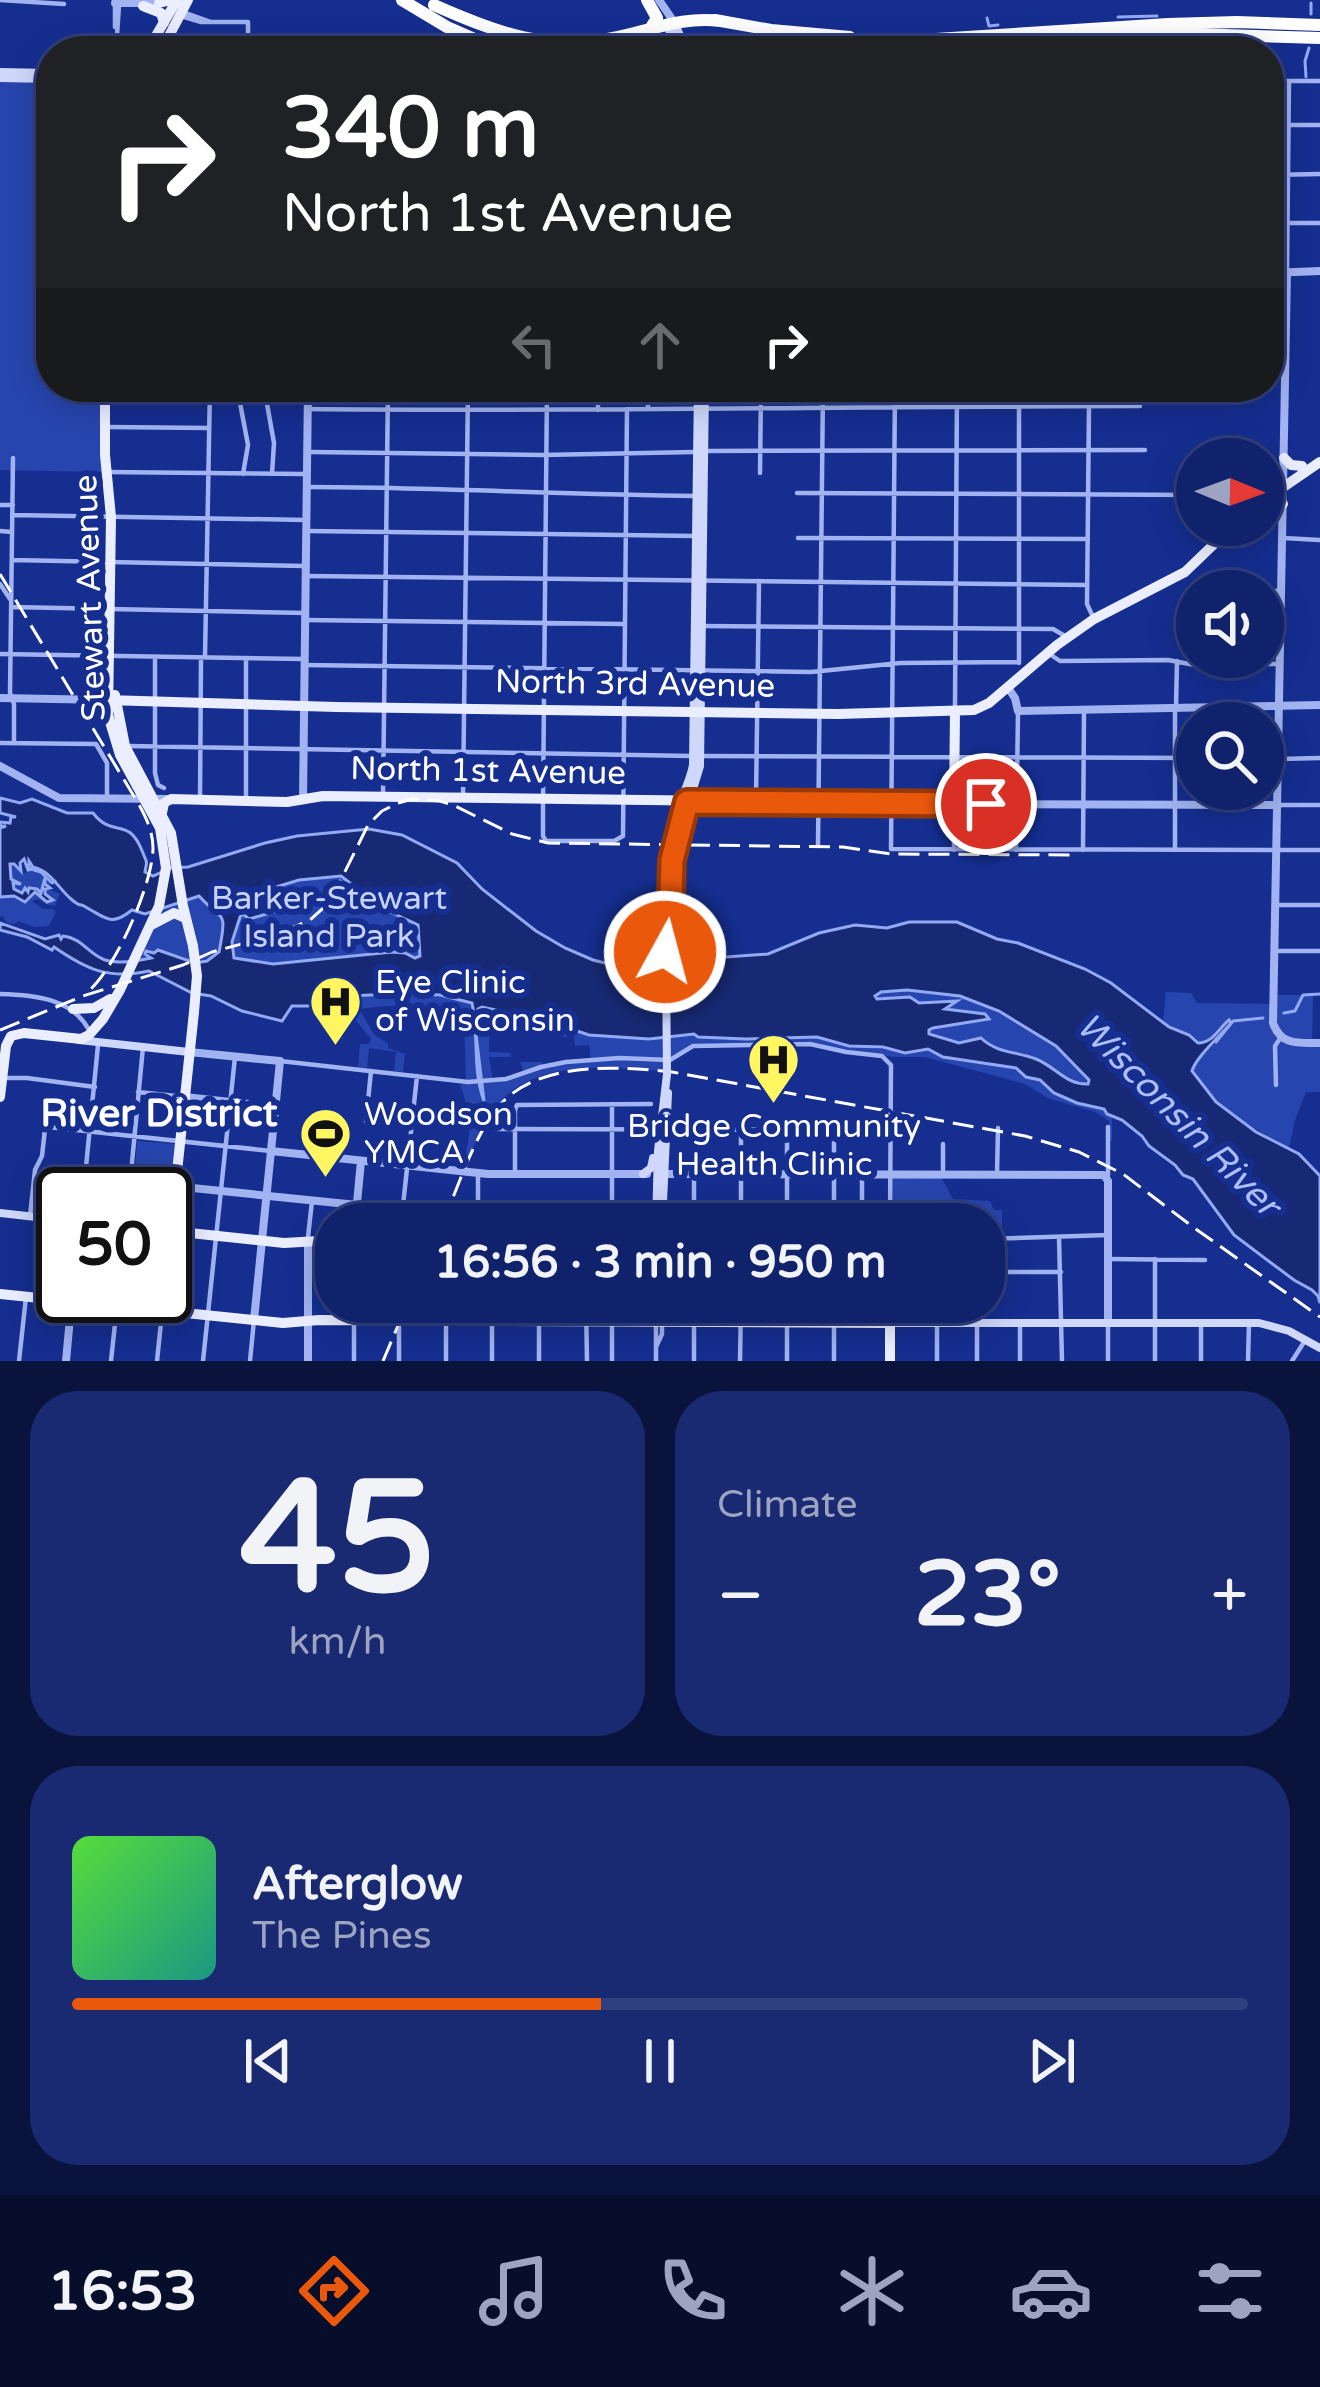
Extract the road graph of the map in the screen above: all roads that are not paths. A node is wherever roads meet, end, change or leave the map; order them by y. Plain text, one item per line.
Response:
1 (0, 0) edge
2 (402, 0) edge
3 (118, 2) edge
4 (137, 2) edge
5 (655, 2) edge
6 (430, 3) edge
7 (64, 4) dead end
8 (720, 21) junction
9 (172, 22) edge
10 (671, 24) junction
11 (1320, 25) edge
12 (650, 29) junction
13 (116, 36) edge
14 (248, 36) edge
15 (466, 36) edge
16 (500, 36) edge
17 (514, 36) edge
18 (618, 36) edge
19 (677, 36) edge
20 (833, 36) edge
21 (975, 36) edge
22 (1168, 36) edge
23 (1320, 39) edge
24 (0, 75) edge
25 (36, 76) edge
26 (1284, 81) edge
27 (1289, 81) junction
28 (1320, 81) edge
29 (1288, 125) junction
30 (1320, 125) edge
31 (1320, 174) edge
32 (1284, 175) edge
33 (1288, 175) junction
34 (1288, 223) junction
35 (1320, 223) edge
36 (1320, 271) edge
37 (1284, 272) edge
38 (1287, 272) junction
39 (108, 402) edge
40 (210, 402) edge
41 (240, 402) edge
42 (267, 402) edge
43 (308, 402) edge
44 (388, 402) edge
45 (467, 402) edge
46 (547, 402) edge
47 (598, 402) edge
48 (648, 402) edge
49 (701, 402) edge
50 (760, 402) edge
51 (822, 402) edge
52 (957, 402) edge
53 (895, 405) junction
54 (760, 406) junction
55 (822, 406) junction
56 (957, 406) junction
57 (1019, 406) junction
58 (1089, 406) junction
59 (1140, 406) dead end
60 (701, 408) junction
61 (627, 409) junction
62 (648, 409) junction
63 (308, 410) junction
64 (388, 410) junction
65 (598, 410) junction
66 (467, 411) junction
67 (547, 411) junction
68 (108, 427) junction
69 (209, 428) junction
70 (822, 450) junction
71 (894, 450) junction
72 (957, 450) junction
73 (1019, 450) junction
74 (1089, 450) junction
75 (1144, 450) dead end
76 (760, 451) junction
77 (307, 452) junction
78 (701, 452) junction
79 (387, 453) junction
80 (626, 453) junction
81 (467, 454) junction
82 (547, 454) junction
83 (13, 458) dead end
84 (1284, 458) joint
85 (1320, 459) edge
86 (1302, 466) junction
87 (109, 472) junction
88 (208, 473) junction
89 (760, 473) dead end
90 (243, 474) junction
91 (272, 474) junction
92 (307, 474) junction
93 (1284, 481) joint
94 (307, 487) junction
95 (386, 488) junction
96 (466, 489) junction
97 (546, 491) junction
98 (796, 494) dead end
99 (821, 494) junction
100 (894, 494) junction
101 (956, 494) junction
102 (1019, 494) junction
103 (1088, 495) junction
104 (1176, 495) edge
105 (626, 496) junction
106 (697, 496) junction
107 (0, 505) edge
108 (13, 505) junction
109 (12, 515) junction
110 (114, 517) junction
111 (208, 518) junction
112 (306, 525) junction
113 (0, 531) edge
114 (12, 532) junction
115 (386, 532) junction
116 (466, 534) junction
117 (546, 535) junction
118 (626, 536) junction
119 (700, 536) junction
120 (798, 538) dead end
121 (822, 538) junction
122 (893, 538) junction
123 (1284, 538) edge
124 (956, 539) junction
125 (1018, 539) junction
126 (1088, 539) junction
127 (1320, 540) edge
128 (1212, 546) edge
129 (11, 560) junction
130 (113, 562) junction
131 (207, 564) junction
132 (305, 571) junction
133 (386, 577) junction
134 (466, 578) junction
135 (545, 579) junction
136 (625, 580) junction
137 (699, 581) junction
138 (759, 581) junction
139 (821, 583) junction
140 (0, 584) edge
141 (893, 584) junction
142 (956, 584) junction
143 (1018, 584) junction
144 (1088, 585) junction
145 (11, 607) junction
146 (112, 609) junction
147 (206, 611) junction
148 (0, 612) edge
149 (304, 616) junction
150 (1094, 619) junction
151 (385, 621) junction
152 (465, 622) junction
153 (545, 623) junction
154 (625, 625) junction
155 (699, 626) junction
156 (758, 626) junction
157 (820, 627) junction
158 (893, 628) junction
159 (956, 628) junction
160 (1018, 629) junction
161 (1067, 638) junction
162 (1048, 653) junction
163 (0, 654) edge
164 (10, 655) junction
165 (111, 656) junction
166 (155, 657) junction
167 (203, 658) junction
168 (245, 658) junction
169 (1176, 661) edge
170 (304, 662) junction
171 (956, 663) junction
172 (892, 664) junction
173 (384, 666) junction
174 (464, 667) junction
175 (1022, 667) junction
176 (544, 668) junction
177 (624, 669) junction
178 (699, 670) junction
179 (758, 671) junction
180 (820, 672) junction
181 (1008, 688) junction
182 (6, 698) edge
183 (111, 700) junction
184 (155, 701) junction
185 (201, 702) junction
186 (246, 703) junction
187 (303, 705) junction
188 (1284, 705) edge
189 (1320, 705) edge
190 (1176, 707) joint
191 (384, 708) junction
192 (464, 709) junction
193 (544, 710) junction
194 (623, 711) junction
195 (698, 711) junction
196 (965, 711) junction
197 (1018, 711) junction
198 (1084, 711) junction
199 (757, 712) junction
200 (819, 713) junction
201 (892, 713) junction
202 (955, 728) junction
203 (0, 742) edge
204 (14, 743) junction
205 (121, 746) junction
206 (155, 746) junction
207 (201, 747) junction
208 (246, 748) junction
209 (303, 749) junction
210 (383, 752) junction
211 (464, 753) junction
212 (543, 754) junction
213 (623, 755) junction
214 (697, 756) junction
215 (757, 757) junction
216 (819, 757) junction
217 (955, 757) junction
218 (1017, 757) junction
219 (1083, 757) junction
220 (892, 758) junction
221 (1174, 758) junction
222 (1320, 758) edge
223 (1284, 759) edge
224 (0, 766) edge
225 (155, 773) junction
226 (140, 775) junction
227 (167, 794) junction
228 (382, 797) junction
229 (107, 798) junction
230 (463, 798) junction
231 (150, 799) junction
232 (543, 799) junction
233 (200, 800) junction
234 (303, 800) junction
235 (623, 800) junction
236 (246, 801) junction
237 (684, 802) junction
238 (756, 802) junction
239 (819, 803) junction
240 (891, 803) junction
241 (1016, 803) junction
242 (1082, 803) junction
243 (954, 804) junction
244 (1175, 804) junction
245 (1284, 805) edge
246 (1320, 805) edge
247 (1278, 810) edge
248 (162, 812) junction
249 (818, 845) dead end
250 (953, 850) junction
251 (1016, 850) junction
252 (1083, 850) junction
253 (1175, 850) junction
254 (1277, 850) junction
255 (1320, 850) edge
256 (171, 866) junction
257 (1276, 905) junction
258 (1320, 905) edge
259 (184, 912) junction
260 (148, 928) junction
261 (1275, 951) junction
262 (1320, 951) edge
263 (118, 993) junction
264 (0, 994) edge
265 (73, 1010) junction
266 (1281, 1037) junction
267 (98, 1043) junction
268 (1320, 1043) edge
269 (143, 1047) junction
270 (189, 1052) junction
271 (235, 1057) junction
272 (280, 1061) junction
273 (371, 1071) junction
274 (417, 1076) junction
275 (1, 1078) edge
276 (1276, 1085) dead end
277 (95, 1087) junction
278 (139, 1092) junction
279 (0, 1097) edge
280 (184, 1097) junction
281 (230, 1102) junction
282 (612, 1104) junction
283 (651, 1104) dead end
284 (276, 1107) junction
285 (401, 1120) dead end
286 (366, 1121) dead end
287 (412, 1121) junction
288 (1108, 1127) dead end
289 (998, 1128) dead end
290 (515, 1129) junction
291 (613, 1129) junction
292 (497, 1130) dead end
293 (662, 1130) junction
294 (694, 1130) junction
295 (741, 1130) junction
296 (788, 1130) junction
297 (834, 1130) junction
298 (890, 1130) junction
299 (89, 1132) junction
300 (134, 1138) junction
301 (180, 1141) junction
302 (944, 1144) dead end
303 (226, 1147) junction
304 (271, 1151) junction
305 (362, 1161) junction
306 (407, 1166) junction
307 (87, 1167) edge
308 (131, 1167) edge
309 (177, 1167) edge
310 (478, 1173) junction
311 (515, 1174) junction
312 (613, 1174) junction
313 (643, 1174) junction
314 (660, 1174) junction
315 (694, 1174) junction
316 (740, 1174) junction
317 (787, 1174) junction
318 (834, 1174) junction
319 (862, 1174) junction
320 (890, 1174) junction
321 (943, 1174) junction
322 (997, 1174) junction
323 (1108, 1181) junction
324 (192, 1188) edge
325 (221, 1191) junction
326 (266, 1196) junction
327 (312, 1201) junction
328 (334, 1203) edge
329 (357, 1203) edge
330 (403, 1203) edge
331 (478, 1203) edge
332 (612, 1203) edge
333 (659, 1203) edge
334 (694, 1203) edge
335 (740, 1203) edge
336 (787, 1203) edge
337 (834, 1203) edge
338 (862, 1203) edge
339 (890, 1203) edge
340 (0, 1213) edge
341 (30, 1216) junction
342 (36, 1217) edge
343 (192, 1233) edge
344 (1108, 1235) junction
345 (217, 1236) junction
346 (1059, 1237) junction
347 (1005, 1238) edge
348 (262, 1240) junction
349 (308, 1242) junction
350 (315, 1242) edge
351 (1108, 1259) junction
352 (1155, 1259) junction
353 (1205, 1260) dead end
354 (1005, 1272) edge
355 (1061, 1272) junction
356 (0, 1294) edge
357 (26, 1297) junction
358 (36, 1297) edge
359 (192, 1314) edge
360 (208, 1316) junction
361 (254, 1320) junction
362 (70, 1323) edge
363 (115, 1323) edge
364 (161, 1323) edge
365 (326, 1323) edge
366 (354, 1323) edge
367 (398, 1323) edge
368 (446, 1323) edge
369 (492, 1323) edge
370 (539, 1323) edge
371 (586, 1323) edge
372 (612, 1323) edge
373 (659, 1323) edge
374 (694, 1323) edge
375 (740, 1323) edge
376 (787, 1323) edge
377 (834, 1323) edge
378 (890, 1323) edge
379 (937, 1323) edge
380 (977, 1323) edge
381 (1005, 1323) edge
382 (1020, 1323) junction
383 (1061, 1323) junction
384 (1108, 1323) junction
385 (1154, 1323) junction
386 (1201, 1323) junction
387 (1249, 1323) junction
388 (308, 1325) junction
389 (1306, 1340) junction
390 (1320, 1348) edge
391 (19, 1361) edge
392 (66, 1361) edge
393 (111, 1361) edge
394 (157, 1361) edge
395 (203, 1361) edge
396 (250, 1361) edge
397 (308, 1361) edge
398 (354, 1361) edge
399 (399, 1361) edge
400 (446, 1361) edge
401 (492, 1361) edge
402 (539, 1361) edge
403 (586, 1361) edge
404 (612, 1361) edge
405 (656, 1361) edge
406 (694, 1361) edge
407 (740, 1361) edge
408 (787, 1361) edge
409 (834, 1361) edge
410 (890, 1361) edge
411 (937, 1361) edge
412 (977, 1361) edge
413 (1021, 1361) edge
414 (1062, 1361) edge
415 (1108, 1361) edge
416 (1154, 1361) edge
417 (1201, 1361) edge
418 (1248, 1361) edge
419 (1292, 1361) edge

1 - 7 street
2 - 15 highway
3 - 4 street
3 - 13 street
4 - 9 street
4 - 9 main road
5 - 8 highway
5 - 10 street
5 - 10 street
5 - 12 highway
6 - 16 highway
6 - 17 highway
8 - 10 highway
8 - 20 highway
9 - 14 street
10 - 12 highway
10 - 19 main road
11 - 21 highway
12 - 18 highway
22 - 23 highway
24 - 25 main road
26 - 27 street
27 - 28 street
27 - 29 street
29 - 30 street
29 - 33 street
31 - 33 street
32 - 33 street
33 - 34 street
34 - 35 street
34 - 38 street
36 - 38 street
37 - 38 street
38 - 84 street
39 - 68 main road, Stewart Avenue
40 - 69 street
41 - 90 street
42 - 91 street
43 - 63 street
44 - 64 street
45 - 66 street
46 - 67 street
47 - 65 street
48 - 62 street
49 - 60 main road
50 - 54 street
51 - 55 street
52 - 56 street
53 - 55 street
53 - 56 street
53 - 71 street
54 - 55 street
54 - 60 street
54 - 76 street
55 - 70 street
56 - 57 street
56 - 72 street
57 - 58 street
57 - 73 street
58 - 59 street
58 - 74 street
60 - 62 street
60 - 78 main road
61 - 62 street
61 - 65 street
61 - 80 street
63 - 64 street
63 - 77 street
64 - 66 street
64 - 79 street
65 - 67 street
66 - 67 street
66 - 81 street
67 - 82 street
68 - 69 street
68 - 87 main road, Stewart Avenue
69 - 88 street
70 - 71 street
70 - 76 street
70 - 99 street
71 - 72 street
71 - 100 street
72 - 73 street
72 - 101 street
73 - 74 street
73 - 102 street
74 - 75 street
74 - 103 street
76 - 78 street
76 - 89 street
77 - 79 street
77 - 92 street
78 - 80 street
78 - 106 main road
78 - 119 main road
79 - 81 street
79 - 95 street
80 - 82 street
80 - 105 street
81 - 82 street
81 - 96 street
82 - 97 street
83 - 108 street
84 - 86 main road
85 - 86 main road
85 - 93 main road
86 - 93 main road
87 - 88 street
87 - 110 main road, Stewart Avenue
88 - 90 street
88 - 111 street
90 - 91 street
91 - 92 street
92 - 94 street
94 - 95 street
94 - 112 street
95 - 96 street
95 - 115 street
96 - 97 street
96 - 116 street
97 - 105 street
97 - 117 street
98 - 99 street
99 - 100 street
99 - 121 street
100 - 101 street
100 - 122 street
101 - 102 street
101 - 124 street
102 - 103 street
102 - 125 street
103 - 104 street
103 - 126 street
105 - 106 street
105 - 118 street
106 - 119 main road
107 - 108 street
108 - 109 street
109 - 110 street
109 - 114 street
110 - 111 street
110 - 130 main road, Stewart Avenue
111 - 112 street
111 - 131 street
112 - 115 street
112 - 132 street
113 - 114 street
114 - 129 street
115 - 116 street
115 - 133 street
116 - 117 street
116 - 134 street
117 - 118 street
117 - 135 street
118 - 119 street
118 - 136 street
119 - 137 main road
120 - 121 street
121 - 122 street
121 - 139 street
122 - 124 street
122 - 141 street
123 - 127 street
124 - 125 street
124 - 142 street
125 - 126 street
125 - 143 street
126 - 144 street
128 - 150 main road
129 - 130 street
129 - 145 street
130 - 131 street
130 - 146 main road, Stewart Avenue
131 - 132 street
131 - 147 street
132 - 133 street
132 - 149 street
133 - 134 street
133 - 151 street
134 - 135 street
134 - 152 street
135 - 136 street
135 - 153 street
136 - 137 street
136 - 154 street
137 - 138 street
137 - 155 main road
138 - 139 street
138 - 156 street
139 - 141 street
139 - 157 street
140 - 145 street
141 - 142 street
141 - 158 street
142 - 143 street
142 - 159 street
143 - 144 street
143 - 160 street
144 - 150 street
145 - 146 street
145 - 148 street
145 - 164 street
146 - 147 street
146 - 165 main road, Stewart Avenue
147 - 149 street
147 - 167 street
149 - 151 street
149 - 170 street
150 - 161 main road
151 - 152 street
151 - 173 street
152 - 153 street
152 - 174 street
153 - 154 street
153 - 176 street
154 - 177 street
155 - 156 street
155 - 178 main road
156 - 157 street
156 - 179 street
157 - 158 street
157 - 180 street
158 - 159 street
158 - 172 street
159 - 160 street
159 - 171 street
160 - 161 street
160 - 175 street
161 - 162 main road
162 - 169 street
162 - 175 main road
163 - 164 street
164 - 165 street
164 - 182 street
165 - 166 street
165 - 183 main road, Stewart Avenue
166 - 167 street
166 - 184 street
167 - 168 street
167 - 185 street
168 - 170 street
168 - 186 street
170 - 173 street
170 - 187 street
171 - 172 street
171 - 175 street
171 - 196 street
172 - 180 street
172 - 201 street
173 - 174 street
173 - 191 street
174 - 176 street
174 - 192 street
175 - 181 main road
176 - 177 street
176 - 193 street
177 - 178 street
177 - 194 street
178 - 179 street
178 - 195 main road
179 - 180 street
179 - 199 street
180 - 200 street
181 - 196 main road
181 - 197 street
182 - 183 street
182 - 204 street
183 - 184 main road, North 3rd Avenue
183 - 205 main road, Stewart Avenue
184 - 185 main road, North 3rd Avenue
184 - 206 street
185 - 186 main road, North 3rd Avenue
185 - 207 street
186 - 187 main road, North 3rd Avenue
186 - 208 street
187 - 191 main road, North 3rd Avenue
187 - 209 street
188 - 189 street
190 - 198 street
190 - 221 street
191 - 192 main road, North 3rd Avenue
191 - 210 street
192 - 193 main road, North 3rd Avenue
192 - 211 street
193 - 194 main road, North 3rd Avenue
193 - 212 street
194 - 195 main road, North 3rd Avenue
194 - 213 street
195 - 199 main road, North 3rd Avenue
195 - 214 main road
196 - 201 main road, North 3rd Avenue
196 - 202 main road
196 - 202 main road
197 - 198 street
197 - 218 street
198 - 219 street
199 - 200 main road, North 3rd Avenue
199 - 215 street
200 - 201 main road, North 3rd Avenue
200 - 216 street
201 - 220 street
202 - 217 main road
203 - 204 street
204 - 229 street
205 - 206 street
205 - 226 main road, Stewart Avenue
205 - 231 main road, Stewart Avenue
206 - 207 street
206 - 225 street
207 - 208 street
207 - 233 street
208 - 209 street
208 - 236 street
209 - 210 street
209 - 234 street
210 - 211 street
210 - 228 street
211 - 212 street
211 - 230 street
212 - 213 street
212 - 232 street
213 - 214 street
213 - 235 street
214 - 215 street
214 - 237 main road
215 - 216 street
215 - 238 street
216 - 220 street
216 - 239 street
217 - 218 street
217 - 220 street
217 - 243 main road
218 - 219 street
218 - 241 street
219 - 221 street
219 - 242 street
220 - 240 street
221 - 244 street
222 - 223 street
224 - 229 street
225 - 226 street
225 - 227 street
226 - 231 main road, Stewart Avenue
227 - 231 street
227 - 233 main road, North 1st Avenue
227 - 248 main road
228 - 230 main road, North 1st Avenue
228 - 234 main road, North 1st Avenue
229 - 231 street
230 - 232 main road, North 1st Avenue
231 - 248 main road
231 - 256 main road
232 - 235 main road, North 1st Avenue
232 - 235 street
233 - 236 main road, North 1st Avenue
234 - 236 main road, North 1st Avenue
235 - 237 main road, North 1st Avenue
237 - 238 main road, North 1st Avenue
237 - 293 main road, bridge
238 - 239 main road, North 1st Avenue
239 - 240 main road, North 1st Avenue
239 - 249 street
240 - 243 main road, North 1st Avenue
240 - 250 street
241 - 242 street, North 1st Avenue
241 - 243 street, North 1st Avenue
241 - 251 street
242 - 244 street, North 1st Avenue
242 - 252 street
243 - 250 street
244 - 253 street
245 - 246 street, North 1st Avenue
247 - 254 street
248 - 256 main road
250 - 251 street
251 - 252 street
252 - 253 street
253 - 254 street
254 - 255 street
254 - 257 street
256 - 259 main road
256 - 260 main road
257 - 258 street
257 - 261 street
259 - 260 main road
259 - 270 main road, bridge
260 - 263 main road
261 - 262 street
261 - 266 street
263 - 265 main road
263 - 267 main road
264 - 265 street
265 - 267 street
266 - 268 street
266 - 276 street
267 - 269 main road
267 - 275 main road
267 - 277 street
269 - 270 main road
269 - 278 street
270 - 271 street
270 - 280 main road
271 - 272 street
271 - 281 street
272 - 273 street
272 - 284 street
273 - 274 street
273 - 286 street
274 - 287 street
274 - 298 street
275 - 277 street
275 - 279 main road
277 - 299 street
278 - 280 street
278 - 300 street
280 - 281 street
280 - 301 main road
281 - 284 street
281 - 303 street
282 - 283 street
282 - 290 street
282 - 291 street
284 - 304 street
285 - 287 street
287 - 306 street
288 - 323 street
289 - 322 street
290 - 291 street
290 - 292 street
290 - 311 street
291 - 293 street
291 - 312 street
293 - 294 street
293 - 313 main road
293 - 314 main road
294 - 295 street
294 - 315 street
295 - 296 street
295 - 316 street
296 - 297 street
296 - 317 street
297 - 298 street
297 - 318 street
298 - 320 street
299 - 300 street
299 - 307 street
299 - 341 street
300 - 301 street
300 - 308 street
301 - 303 street
301 - 309 main road
302 - 321 street
303 - 304 street
303 - 325 street
304 - 305 street
304 - 326 street
305 - 306 street
305 - 329 street
306 - 310 street
306 - 330 street
310 - 311 street
310 - 331 street
311 - 312 street
312 - 313 street
312 - 332 street
313 - 314 street
314 - 315 street
314 - 333 main road
315 - 316 street
315 - 334 street
316 - 317 street
316 - 335 street
317 - 318 street
317 - 336 street
318 - 319 street
318 - 337 street
319 - 320 street
319 - 338 street
320 - 321 street
320 - 339 street
321 - 322 street
322 - 323 street
323 - 344 street
324 - 325 street
325 - 326 street
325 - 345 street
326 - 327 street
326 - 348 street
327 - 328 street
327 - 349 street
340 - 341 main road
341 - 342 main road
343 - 345 main road
344 - 346 street
344 - 351 street
345 - 348 main road
345 - 360 street
346 - 347 street
346 - 355 street
348 - 349 main road
348 - 361 street
349 - 350 main road
349 - 388 street
351 - 352 street
351 - 384 street
352 - 353 street
352 - 385 street
354 - 355 street
355 - 383 street
356 - 357 main road
357 - 358 main road
357 - 391 street
359 - 360 main road
360 - 361 main road
360 - 395 street
361 - 388 main road
361 - 396 street
362 - 392 street
363 - 393 street
364 - 394 street
365 - 388 main road
366 - 398 street
367 - 399 street
368 - 400 street
369 - 401 street
370 - 402 street
371 - 403 street
372 - 404 street
373 - 405 street
374 - 406 street
375 - 407 street
376 - 408 street
377 - 409 street
378 - 410 main road
379 - 411 street
380 - 412 street
381 - 382 main road
382 - 383 main road
382 - 413 street
383 - 384 main road
383 - 414 street
384 - 385 main road
384 - 415 street
385 - 386 main road
385 - 416 street
386 - 387 main road
386 - 417 street
387 - 389 main road
387 - 418 street
388 - 397 street
389 - 390 main road
389 - 419 street

